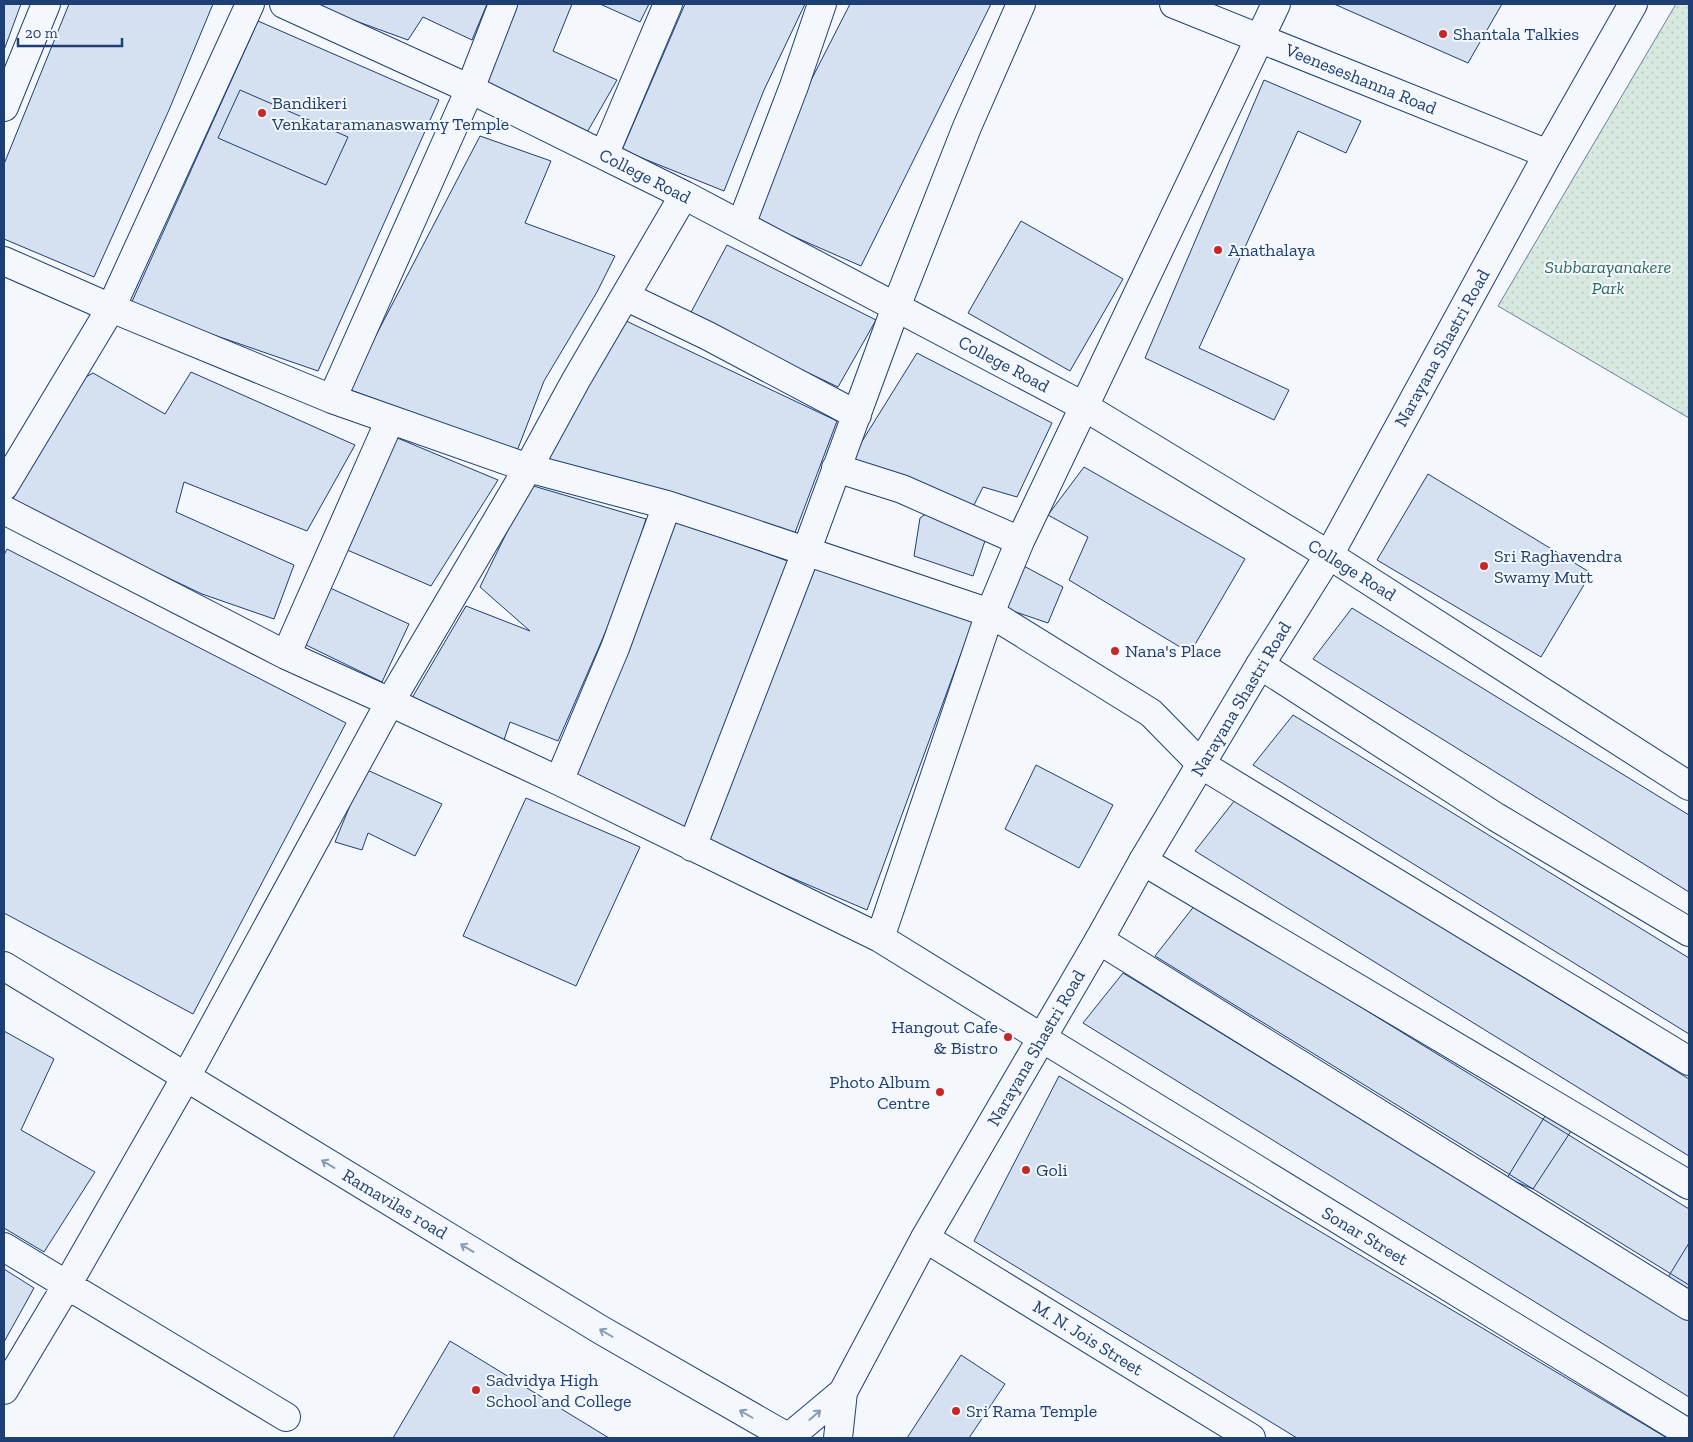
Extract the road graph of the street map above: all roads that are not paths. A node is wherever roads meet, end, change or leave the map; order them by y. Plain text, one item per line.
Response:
1 (46, 4) edge
2 (250, 4) edge
3 (284, 4) edge
4 (504, 4) edge
5 (668, 4) edge
6 (822, 4) edge
7 (1021, 4) edge
8 (1174, 4) edge
9 (1276, 4) edge
10 (1633, 4) edge
11 (1259, 38) junction
12 (470, 89) junction
13 (4, 107) edge
14 (1548, 154) junction
15 (604, 155) junction
16 (684, 195) junction
17 (741, 225) junction
18 (4, 261) edge
19 (625, 296) junction
20 (112, 308) junction
21 (896, 308) junction
22 (332, 399) junction
23 (1085, 407) junction
24 (857, 415) junction
25 (390, 420) junction
26 (528, 468) junction
27 (836, 468) junction
28 (4, 486) edge
29 (667, 506) junction
30 (4, 510) edge
31 (1020, 541) junction
32 (806, 552) junction
33 (1329, 555) junction
34 (990, 614) junction
35 (286, 655) junction
36 (1260, 665) junction
37 (390, 702) junction
38 (1202, 765) junction
39 (558, 782) junction
40 (1689, 786) edge
41 (692, 847) junction
42 (1143, 861) junction
43 (1689, 932) edge
44 (880, 938) junction
45 (1099, 940) junction
46 (4, 966) edge
47 (1042, 1038) junction
48 (1689, 1062) edge
49 (186, 1077) junction
50 (1689, 1185) edge
51 (925, 1238) junction
52 (4, 1247) edge
53 (67, 1285) junction
54 (1689, 1306) edge
55 (4, 1390) edge
56 (842, 1392) junction
57 (286, 1417) dead end
58 (1689, 1434) edge
59 (788, 1438) edge
60 (838, 1438) edge
61 (1251, 1438) edge

1 - 13 street
2 - 20 street
3 - 12 street, College Road
4 - 12 street
5 - 15 street
6 - 17 street
7 - 21 street
8 - 11 street, Veeneseshanna Road
9 - 11 street
10 - 14 street, Narayana Shastri Road
11 - 14 street, Veeneseshanna Road
11 - 23 street
12 - 15 street, College Road
12 - 22 street
14 - 33 street, Narayana Shastri Road
15 - 16 street, College Road
16 - 17 street, College Road
16 - 19 street
17 - 21 street, College Road
18 - 20 street
19 - 24 street
19 - 26 street
20 - 22 street
20 - 28 street
21 - 23 street, College Road
21 - 24 street
22 - 25 street
23 - 31 street
23 - 33 street, College Road
24 - 27 street
25 - 26 street
25 - 35 street
26 - 29 street
26 - 37 street
27 - 31 street
27 - 32 street
29 - 32 street
29 - 39 street
30 - 35 street, Sonar Street
31 - 34 street
32 - 34 street
32 - 41 street
33 - 36 street, Narayana Shastri Road
33 - 40 street, College Road
34 - 38 street
34 - 44 street
35 - 37 street, Sonar Street
36 - 38 street, Narayana Shastri Road
36 - 43 street
37 - 39 street, Sonar Street
37 - 49 street
38 - 42 street, Narayana Shastri Road
38 - 48 street
39 - 41 street, Sonar Street
41 - 44 street, Sonar Street
42 - 45 street, Narayana Shastri Road
42 - 50 street
44 - 47 street, Sonar Street
45 - 47 street, Narayana Shastri Road
45 - 54 street
46 - 49 street, Ramavilas road
47 - 51 street, Narayana Shastri Road
47 - 58 street, Sonar Street
49 - 53 street
59 -> 49 street, Ramavilas road
51 - 56 street, Narayana Shastri Road
51 - 61 street, M. N. Jois Street
52 - 53 street
53 - 55 street
53 - 57 street
59 -> 56 street, Narayana Shastri Road
56 - 60 street, Narayana Shastri Road

